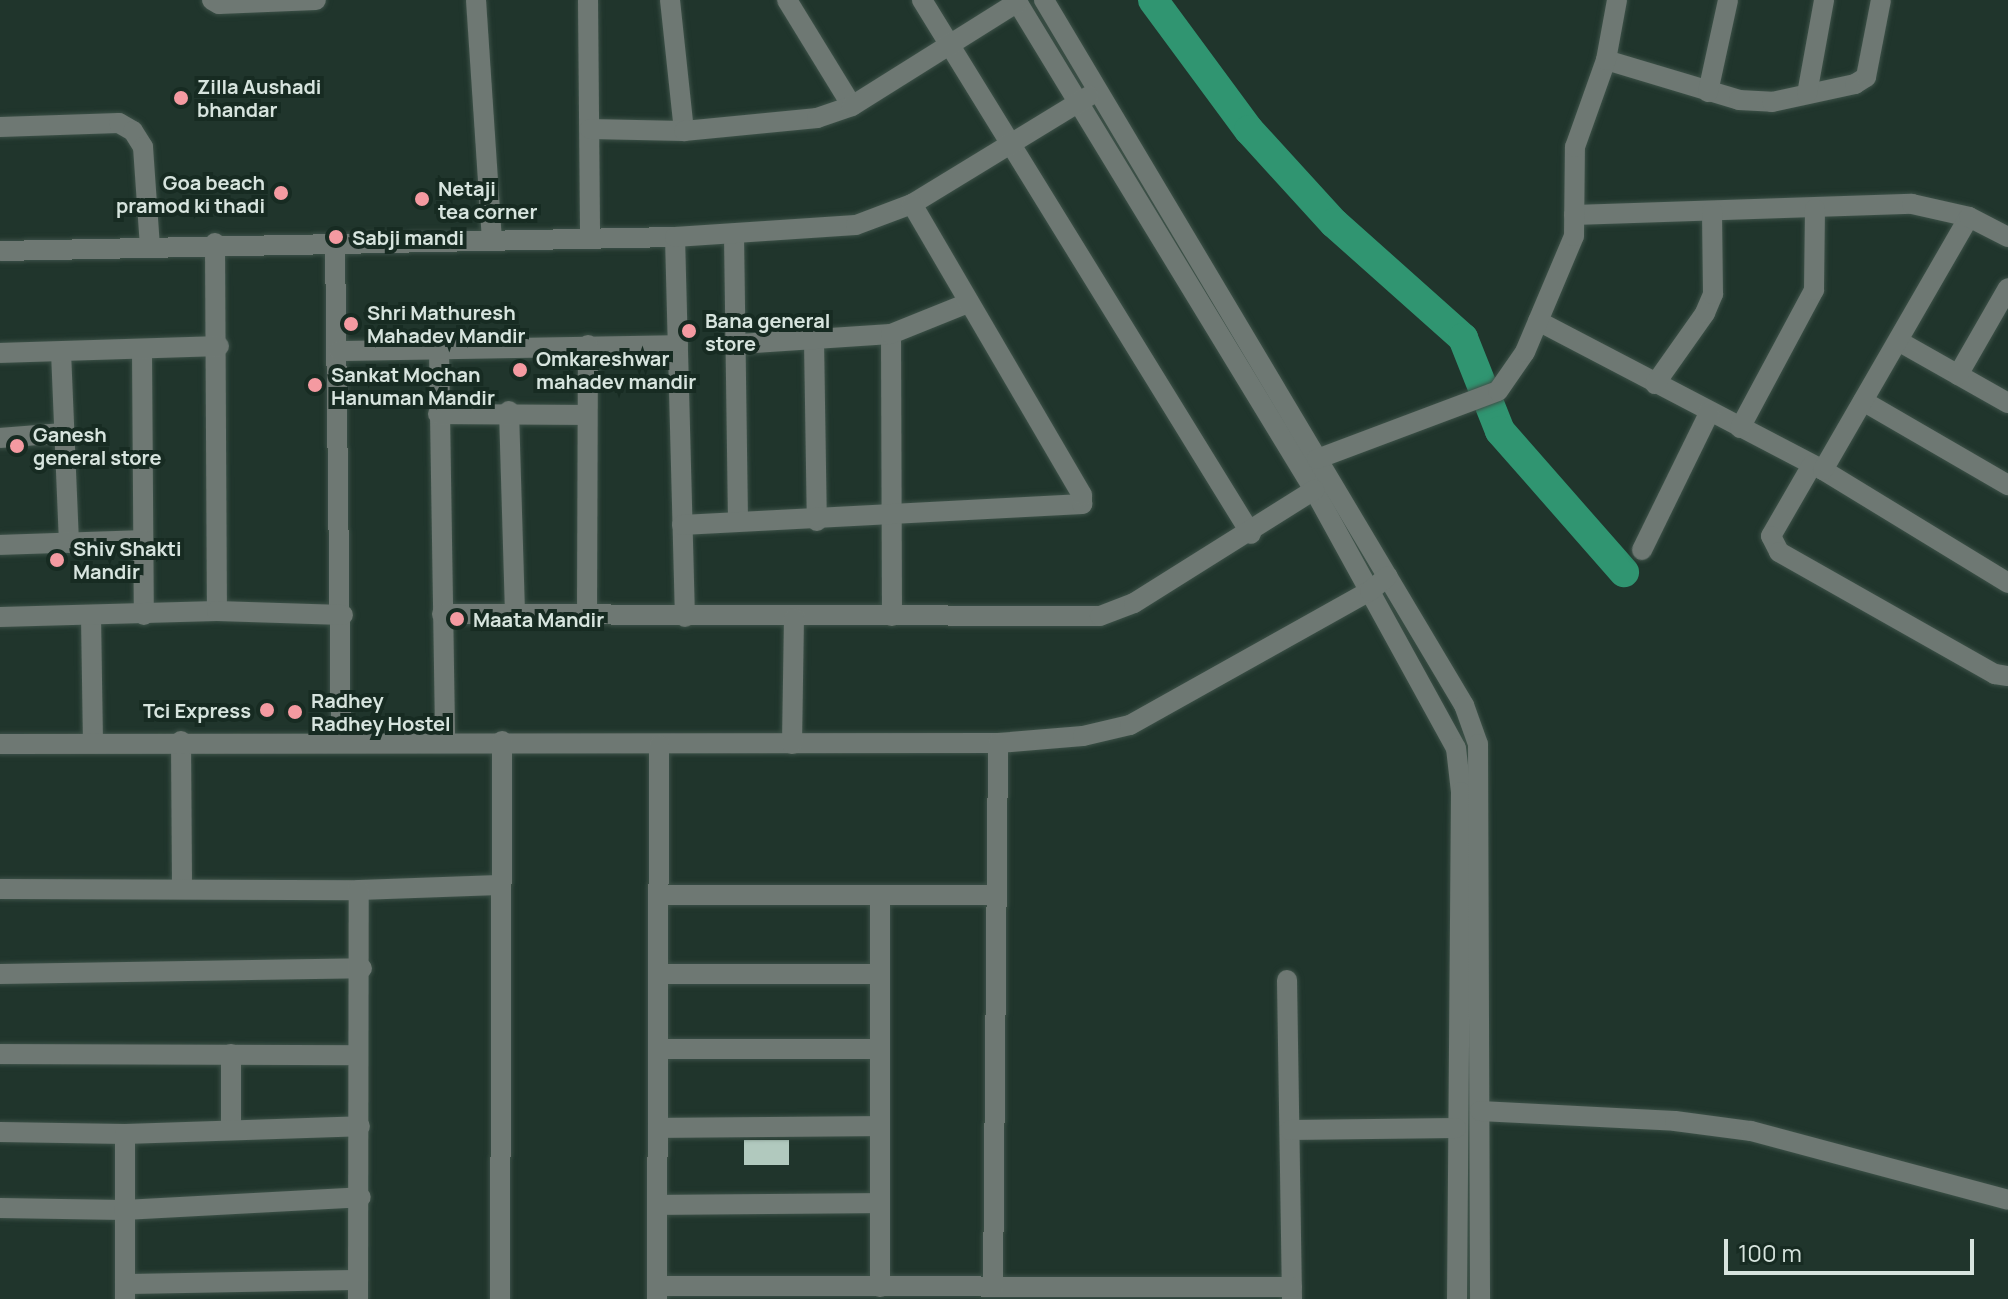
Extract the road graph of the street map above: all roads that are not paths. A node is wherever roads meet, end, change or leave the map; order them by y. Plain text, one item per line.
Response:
1 (212, 0) edge
2 (316, 0) edge
3 (476, 0) edge
4 (588, 0) edge
5 (670, 0) edge
6 (787, 0) edge
7 (922, 0) edge
8 (1044, 0) edge
9 (1617, 0) edge
10 (1728, 0) edge
11 (1824, 0) edge
12 (1881, 0) edge
13 (1017, 1) edge
14 (946, 45) junction
15 (1606, 60) junction
16 (1097, 88) junction
17 (1708, 92) junction
18 (1807, 94) junction
19 (1081, 104) junction
20 (852, 106) junction
21 (0, 127) edge
22 (590, 129) junction
23 (684, 131) junction
24 (1008, 144) junction
25 (912, 204) junction
26 (1815, 209) junction
27 (1712, 211) junction
28 (1574, 215) junction
29 (1969, 217) junction
30 (734, 235) junction
31 (590, 236) junction
32 (675, 237) junction
33 (2008, 237) edge
34 (492, 238) junction
35 (335, 242) junction
36 (215, 243) junction
37 (150, 247) junction
38 (0, 251) edge
39 (2008, 288) edge
40 (968, 303) junction
41 (2002, 311) edge
42 (1538, 321) junction
43 (891, 334) junction
44 (814, 340) junction
45 (1900, 342) junction
46 (739, 344) junction
47 (588, 345) junction
48 (678, 345) junction
49 (219, 346) junction
50 (439, 349) junction
51 (142, 351) junction
52 (339, 351) junction
53 (61, 352) junction
54 (0, 353) edge
55 (1958, 375) junction
56 (1655, 384) junction
57 (1863, 401) junction
58 (2008, 403) edge
59 (509, 411) junction
60 (1709, 413) junction
61 (438, 414) junction
62 (585, 415) junction
63 (1740, 428) junction
64 (63, 433) junction
65 (0, 438) edge
66 (1317, 459) junction
67 (1818, 467) junction
68 (2008, 485) edge
69 (1314, 490) junction
70 (895, 516) junction
71 (738, 521) junction
72 (817, 521) junction
73 (682, 525) junction
74 (1251, 534) junction
75 (143, 540) junction
76 (69, 543) junction
77 (0, 545) edge
78 (1642, 550) dead end
79 (1388, 576) junction
80 (2008, 583) edge
81 (1370, 591) junction
82 (217, 611) junction
83 (515, 613) junction
84 (442, 614) junction
85 (144, 615) junction
86 (343, 615) junction
87 (587, 615) junction
88 (91, 616) junction
89 (892, 616) junction
90 (0, 617) edge
91 (685, 617) junction
92 (794, 618) junction
93 (2008, 676) edge
94 (341, 740) junction
95 (445, 740) junction
96 (181, 741) junction
97 (502, 741) junction
98 (93, 743) junction
99 (998, 743) junction
100 (0, 744) edge
101 (792, 744) junction
102 (659, 745) junction
103 (499, 885) junction
104 (182, 887) junction
105 (0, 889) edge
106 (359, 890) junction
107 (659, 895) junction
108 (880, 895) junction
109 (997, 895) junction
110 (362, 968) junction
111 (0, 974) edge
112 (658, 974) junction
113 (880, 974) junction
114 (1287, 980) dead end
115 (658, 1049) junction
116 (879, 1049) junction
117 (0, 1054) edge
118 (231, 1054) junction
119 (358, 1055) junction
120 (1480, 1111) junction
121 (360, 1126) junction
122 (879, 1126) junction
123 (658, 1128) junction
124 (1456, 1128) junction
125 (231, 1130) junction
126 (1290, 1130) junction
127 (0, 1132) edge
128 (125, 1134) junction
129 (361, 1197) junction
130 (2008, 1200) edge
131 (879, 1203) junction
132 (658, 1205) junction
133 (0, 1208) edge
134 (124, 1210) junction
135 (880, 1287) junction
136 (993, 1287) junction
137 (358, 1289) edge
138 (125, 1292) edge
139 (1046, 1292) edge
140 (657, 1293) edge
141 (1292, 1293) edge
142 (500, 1299) edge
143 (1457, 1299) edge
144 (1480, 1299) edge

1 - 2 street
3 - 34 street
4 - 22 street
5 - 23 street
6 - 20 street
7 - 14 street
8 - 16 street
9 - 15 street
10 - 17 street
11 - 18 street
12 - 18 street
13 - 14 street
13 - 19 street
14 - 20 street
14 - 24 street
15 - 17 street
15 - 28 street
16 - 19 street
16 - 66 street
17 - 18 street
19 - 24 street
19 - 69 street
20 - 23 street
21 - 37 street
22 - 23 street
22 - 31 street
24 - 25 street
24 - 74 street
25 - 30 street
25 - 40 street
26 - 27 street
26 - 29 street
26 - 63 street
27 - 28 street
27 - 56 street
28 - 42 street
29 - 33 street
29 - 45 street
30 - 32 street
30 - 46 street
31 - 32 street
31 - 34 street
32 - 48 street
34 - 35 street
35 - 36 street
35 - 52 street
36 - 37 street
36 - 49 street
37 - 38 street
39 - 41 street
40 - 43 street
40 - 70 street
41 - 55 street
42 - 56 street
42 - 66 street
43 - 44 street
43 - 70 street
44 - 46 street
44 - 72 street
45 - 55 street
45 - 57 street
46 - 71 street
47 - 48 street
47 - 50 street
47 - 62 street
48 - 73 street
49 - 51 street
49 - 82 street
50 - 52 street
50 - 61 street
51 - 53 street
51 - 75 street
52 - 86 street
53 - 54 street
53 - 64 street
55 - 58 street
56 - 60 street
57 - 67 street
57 - 68 street
59 - 61 street
59 - 62 street
59 - 83 street
60 - 63 street
60 - 78 street
61 - 84 street
62 - 87 street
63 - 67 street
64 - 65 street
64 - 76 street
66 - 79 street
67 - 80 street
67 - 93 street
69 - 74 street
69 - 81 street
70 - 72 street
70 - 89 street
71 - 72 street
71 - 73 street
73 - 91 street
74 - 89 street
75 - 76 street
75 - 85 street
76 - 77 street
79 - 81 street
79 - 120 street
81 - 99 street
81 - 124 street
82 - 85 street
82 - 86 street
83 - 84 street
83 - 87 street
84 - 95 street
85 - 88 street
86 - 94 street
87 - 91 street
88 - 90 street
88 - 98 street
89 - 92 street
91 - 92 street
92 - 101 street
94 - 95 street
94 - 96 street
95 - 97 street
96 - 98 street
96 - 104 street
97 - 102 street
97 - 103 street
98 - 100 street
99 - 101 street
99 - 109 street
101 - 102 street
102 - 107 street
103 - 106 street
103 - 142 street
104 - 105 street
104 - 106 street
106 - 110 street
107 - 108 street
107 - 112 street
108 - 109 street
108 - 113 street
109 - 136 street
110 - 111 street
110 - 119 street
112 - 113 street
112 - 115 street
113 - 116 street
114 - 126 street
115 - 116 street
115 - 123 street
116 - 122 street
117 - 118 street
118 - 119 street
118 - 125 street
119 - 121 street
120 - 130 street
120 - 144 street
121 - 125 street
121 - 129 street
122 - 123 street
122 - 131 street
123 - 132 street
124 - 126 street
124 - 143 street
125 - 128 street
126 - 141 street
127 - 128 street
128 - 134 street
129 - 134 street
129 - 137 street
131 - 132 street
131 - 135 street
132 - 140 street
133 - 134 street
134 - 138 street
135 - 136 street
135 - 140 street
136 - 139 street
137 - 138 street
139 - 141 street

